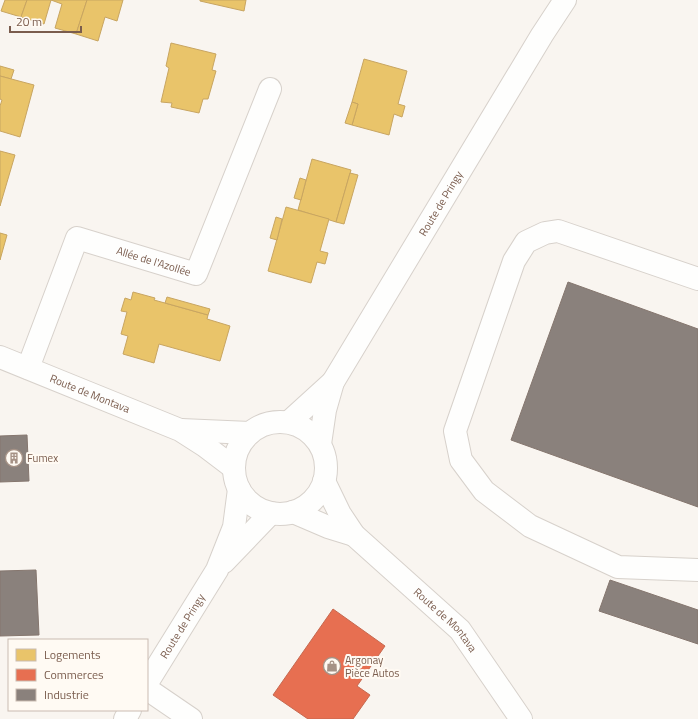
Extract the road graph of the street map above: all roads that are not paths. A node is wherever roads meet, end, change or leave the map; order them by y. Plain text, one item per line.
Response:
1 (554, 0) edge
2 (565, 0) edge
3 (548, 26) junction
4 (270, 89) dead end
5 (698, 279) edge
6 (0, 357) edge
7 (28, 368) junction
8 (333, 382) junction
9 (289, 422) junction
10 (180, 430) junction
11 (250, 433) junction
12 (320, 444) junction
13 (234, 468) junction
14 (324, 482) junction
15 (240, 489) junction
16 (293, 512) junction
17 (271, 513) junction
18 (354, 535) junction
19 (217, 570) junction
20 (698, 570) edge
21 (148, 681) edge
22 (148, 691) edge
23 (192, 719) edge
24 (521, 719) edge

1 - 3 street, Route de Pringy
2 - 3 street, Route de Pringy
3 - 8 street, Route de Pringy
4 - 7 street, Allée de l'Azollée
5 - 20 street
6 - 7 street, Route de Montava
7 - 10 street, Route de Montava
8 - 9 street, Route de Pringy
8 - 12 street, Route de Pringy
9 - 11 street
9 - 12 street
10 - 11 street, Route de Montava
10 - 13 street, Route de Montava
11 - 13 street
12 - 14 street
13 - 15 street
14 - 16 street
14 - 18 street, Route de Montava
15 - 17 street
15 - 19 street, Route de Pringy
16 - 17 street
16 - 18 street, Route de Montava
17 - 19 street, Route de Pringy
18 - 24 street, Route de Montava
19 - 21 street, Route de Pringy
22 - 23 street

